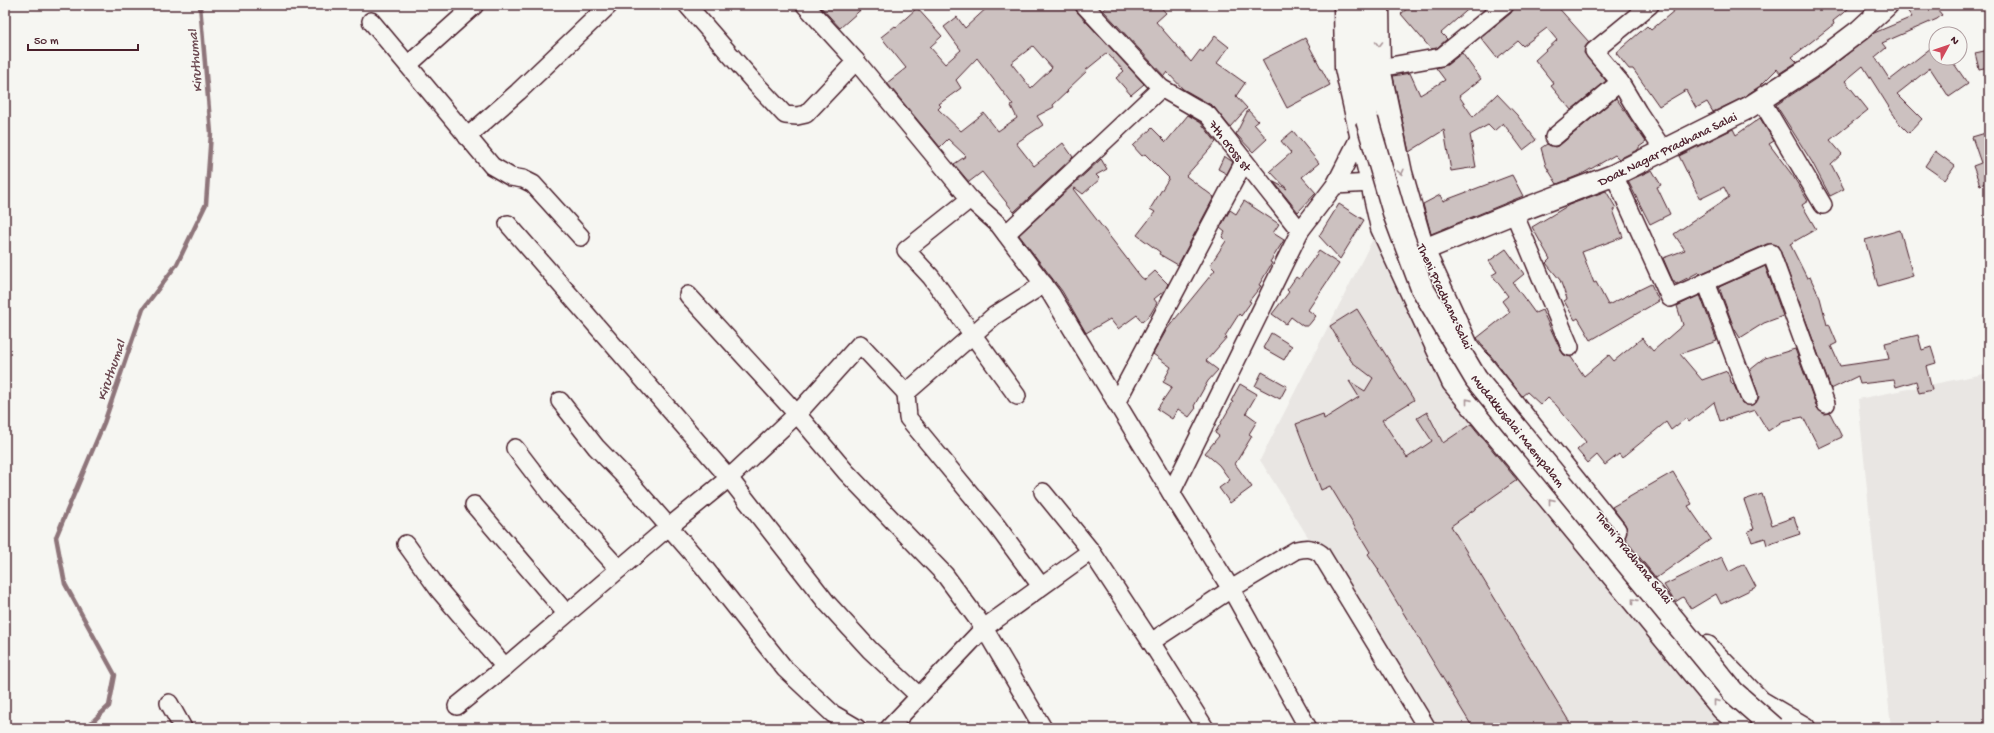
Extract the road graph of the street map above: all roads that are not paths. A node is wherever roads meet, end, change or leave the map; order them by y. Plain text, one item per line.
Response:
1 (475, 5) edge
2 (609, 5) edge
3 (687, 5) edge
4 (1084, 5) edge
5 (1345, 5) edge
6 (1358, 5) edge
7 (1378, 5) edge
8 (1505, 5) edge
9 (1650, 5) edge
10 (1887, 5) edge
11 (814, 8) edge
12 (371, 21) dead end
13 (856, 61) junction
14 (408, 65) junction
15 (1379, 68) junction
16 (1620, 82) junction
17 (1161, 88) junction
18 (1761, 100) junction
19 (1364, 127) junction
20 (467, 136) junction
21 (1554, 137) dead end
22 (1664, 151) junction
23 (1244, 162) junction
24 (1614, 175) junction
25 (1335, 185) junction
26 (1374, 194) junction
27 (1407, 194) junction
28 (970, 200) junction
29 (1823, 205) dead end
30 (1514, 213) junction
31 (508, 224) dead end
32 (1300, 231) junction
33 (1006, 234) junction
34 (581, 237) dead end
35 (1423, 250) junction
36 (1706, 282) junction
37 (1044, 284) junction
38 (688, 295) dead end
39 (972, 336) junction
40 (1570, 347) dead end
41 (906, 393) junction
42 (1017, 396) dead end
43 (1749, 396) dead end
44 (560, 401) dead end
45 (1116, 402) junction
46 (1826, 404) dead end
47 (797, 414) junction
48 (515, 448) dead end
49 (729, 478) junction
50 (1043, 492) dead end
51 (1171, 493) junction
52 (474, 505) dead end
53 (669, 527) junction
54 (406, 544) dead end
55 (1091, 550) junction
56 (619, 569) junction
57 (1041, 586) junction
58 (1231, 589) junction
59 (566, 614) junction
60 (984, 628) junction
61 (1151, 642) junction
62 (506, 667) junction
63 (919, 696) junction
64 (169, 703) dead end
65 (457, 706) dead end
66 (183, 728) edge
67 (857, 728) edge
68 (889, 728) edge
69 (1043, 728) edge
70 (1205, 728) edge
71 (1308, 728) edge
72 (1427, 728) edge
73 (1745, 728) edge
74 (1774, 728) edge
75 (1804, 728) edge

1 - 14 street
2 - 20 street
3 - 13 street
4 - 17 street, 7th cross st
5 - 19 main road
6 - 19 main road, Mudakkusalai Maempalam
7 -> 15 main road, Theni Pradhana Salai
8 - 15 street
9 - 16 street
10 - 18 street, Doak Nagar Pradhana Salai
11 - 13 street
12 - 14 street
13 - 28 street
14 - 20 street
15 -> 27 main road, Theni Pradhana Salai
16 - 21 street
16 - 22 street
17 - 23 street, 7th cross st
17 - 33 street
18 - 22 street, Doak Nagar Pradhana Salai
18 - 29 street
19 - 25 street
19 - 26 main road
19 - 74 main road, Mudakkusalai Maempalam, bridge
20 - 34 street
22 - 24 street, Doak Nagar Pradhana Salai
23 - 32 street, 7th cross st
23 - 45 street
24 - 30 street, Doak Nagar Pradhana Salai
24 - 36 street
25 - 26 street
25 - 32 street
26 - 27 main road
73 -> 26 main road
27 - 35 main road, Theni Pradhana Salai
28 - 33 street
28 - 39 street
30 - 35 street, Doak Nagar Pradhana Salai
30 - 40 street
31 - 49 street
32 - 51 street
33 - 37 street
35 - 75 main road, Theni Pradhana Salai
36 - 43 street
36 - 46 street
37 - 39 street
37 - 45 street
38 - 47 street
39 - 41 street
39 - 42 street
41 - 47 street
41 - 57 street
44 - 53 street
45 - 51 street
47 - 49 street
47 - 60 street
48 - 56 street
49 - 53 street
49 - 63 street
50 - 55 street
51 - 58 street
52 - 59 street
53 - 56 street
53 - 67 street
54 - 62 street
55 - 57 street
55 - 61 street
56 - 59 street
57 - 60 street
58 - 61 street
58 - 71 street
58 - 72 street
59 - 62 street
60 - 63 street
60 - 69 street
61 - 70 street
62 - 65 street
63 - 68 street
64 - 66 street

